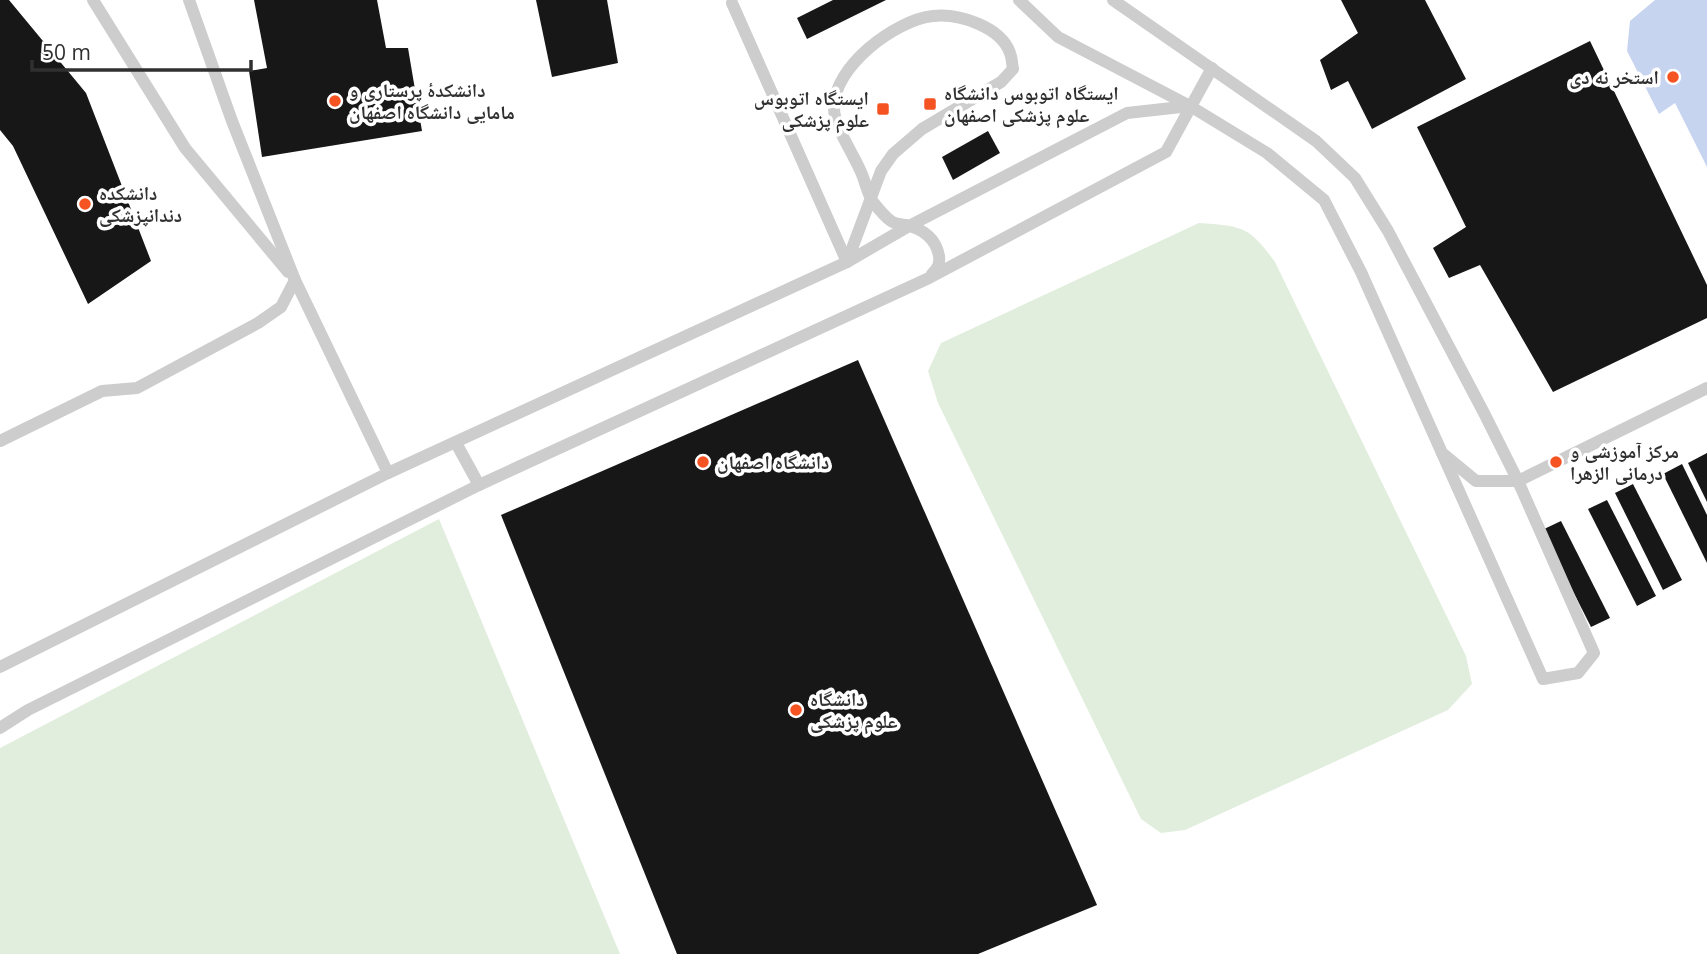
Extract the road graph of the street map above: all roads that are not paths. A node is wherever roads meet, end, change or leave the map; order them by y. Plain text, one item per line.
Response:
1 (93, 0) edge
2 (188, 0) edge
3 (1019, 0) edge
4 (1113, 0) edge
5 (731, 1) edge
6 (1212, 68) junction
7 (1190, 106) junction
8 (871, 200) junction
9 (909, 226) junction
10 (846, 262) junction
11 (929, 278) junction
12 (295, 280) junction
13 (1707, 388) edge
14 (0, 441) edge
15 (457, 443) junction
16 (1442, 453) junction
17 (388, 473) junction
18 (1518, 481) junction
19 (479, 485) junction
20 (0, 667) edge
21 (0, 728) edge

1 - 12 lane
2 - 12 lane
3 - 7 lane
4 - 6 lane
5 - 10 lane
6 - 7 lane
6 - 18 lane
7 - 9 lane
7 - 11 lane
7 - 16 lane
8 - 8 lane
8 - 9 lane
8 - 10 lane
9 - 10 lane
9 - 11 lane
10 - 15 lane
11 - 19 lane
12 - 14 lane
12 - 17 lane
13 - 18 lane
15 - 17 lane
15 - 19 lane
16 - 18 lane
16 - 18 lane
17 - 20 lane
19 - 21 lane

